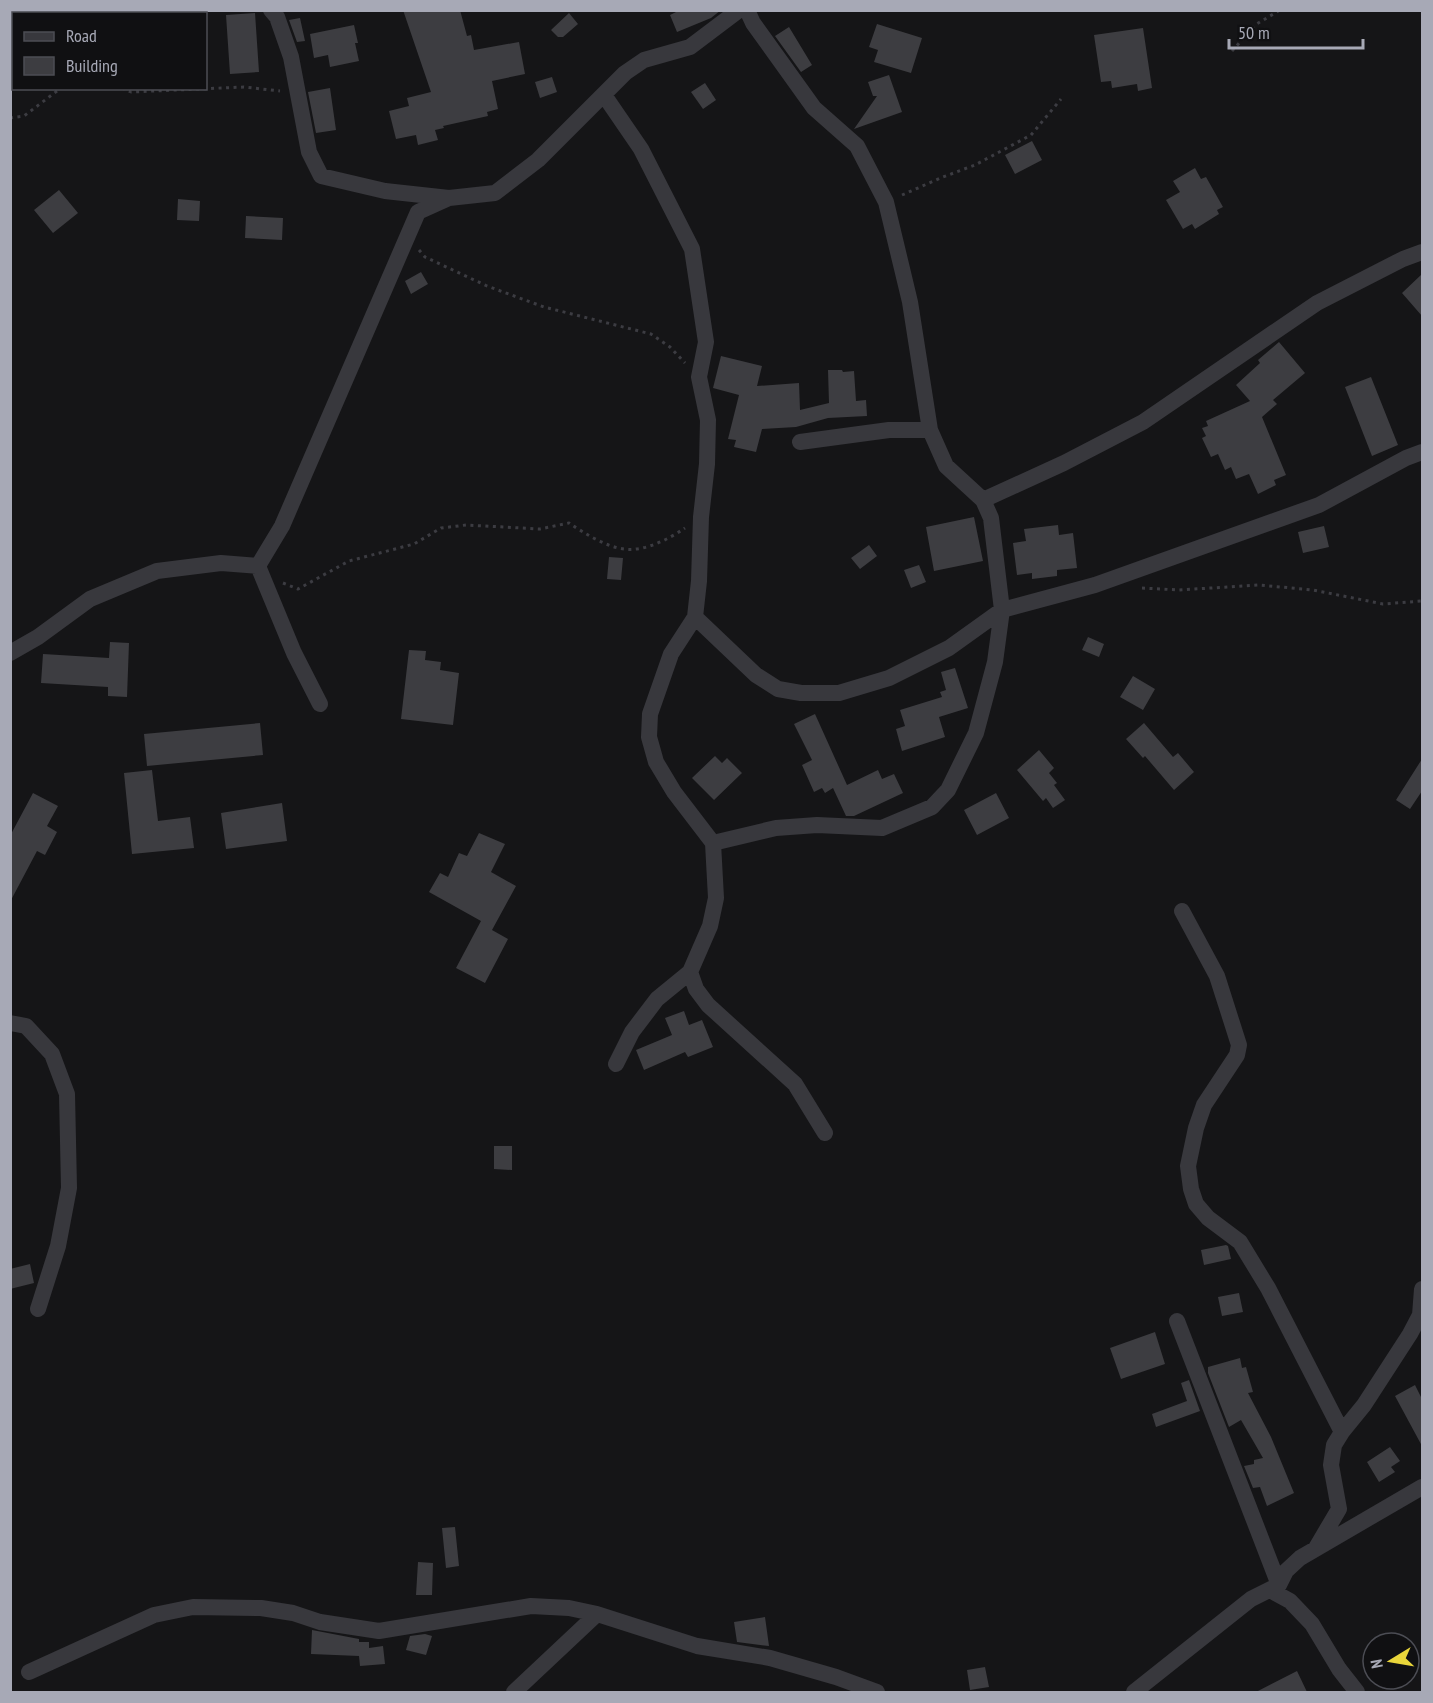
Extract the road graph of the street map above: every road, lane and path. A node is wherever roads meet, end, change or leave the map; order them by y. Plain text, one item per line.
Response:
1 (271, 10) edge
2 (739, 10) edge
3 (747, 10) edge
4 (1280, 10) edge
5 (1232, 51) dead end
6 (207, 89) edge
7 (58, 90) edge
8 (126, 90) edge
9 (176, 90) edge
10 (296, 93) junction
11 (604, 95) junction
12 (1061, 99) dead end
13 (10, 118) edge
14 (449, 198) junction
15 (886, 202) junction
16 (407, 238) junction
17 (1422, 252) edge
18 (699, 377) junction
19 (930, 430) junction
20 (800, 442) dead end
21 (1422, 452) edge
22 (983, 500) junction
23 (701, 517) junction
24 (258, 566) junction
25 (1143, 588) dead end
26 (1422, 601) edge
27 (1002, 610) junction
28 (695, 617) junction
29 (11, 653) edge
30 (320, 704) dead end
31 (713, 843) junction
32 (1182, 911) dead end
33 (690, 972) junction
34 (10, 1023) edge
35 (616, 1064) dead end
36 (825, 1133) dead end
37 (1422, 1288) edge
38 (38, 1309) dead end
39 (1177, 1320) dead end
40 (1342, 1432) junction
41 (1422, 1487) edge
42 (1314, 1551) junction
43 (1274, 1588) junction
44 (597, 1614) junction
45 (29, 1672) dead end
46 (514, 1692) edge
47 (877, 1692) edge
48 (1134, 1692) edge
49 (1357, 1692) edge

1 - 10 street
2 - 11 street
3 - 15 street
4 - 5 path
6 - 10 path
7 - 13 path
8 - 9 path
10 - 14 street
11 - 14 street
11 - 18 street
12 - 15 path
14 - 16 street
15 - 19 street
16 - 18 path
16 - 24 street
17 - 22 street
18 - 23 street
19 - 20 street
19 - 22 street
21 - 27 street
22 - 27 street
23 - 24 path
23 - 28 street
24 - 29 street
24 - 30 street
25 - 26 path
27 - 28 street
27 - 31 street
28 - 31 street
31 - 33 street
32 - 40 street
33 - 35 street
33 - 36 street
34 - 38 street
37 - 40 street
39 - 43 street
40 - 42 street
41 - 42 street
42 - 43 street
43 - 48 street
43 - 49 street
44 - 45 street
44 - 46 street
44 - 47 street

